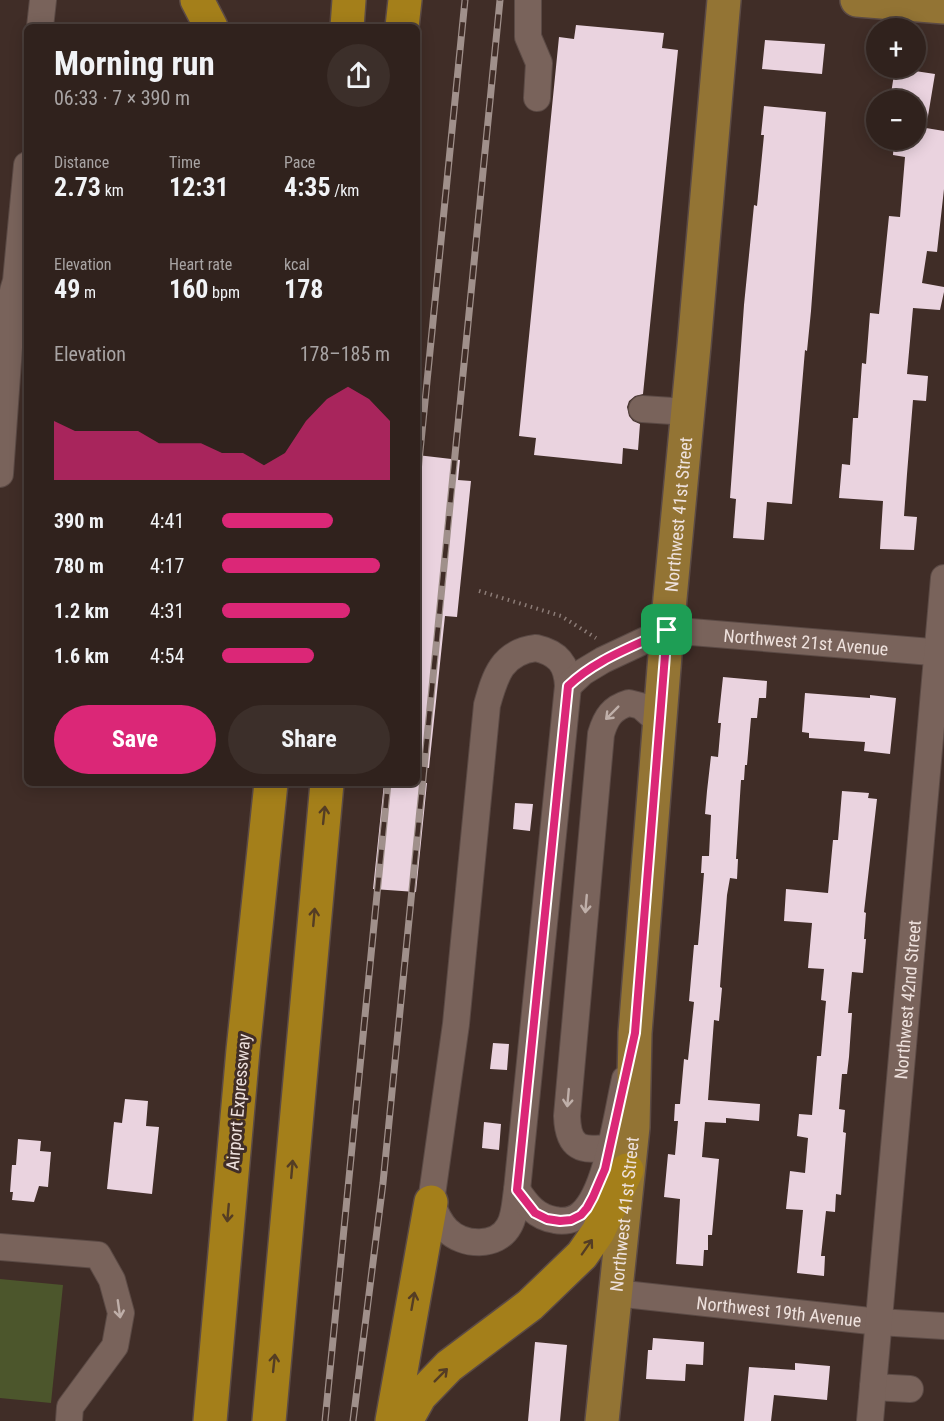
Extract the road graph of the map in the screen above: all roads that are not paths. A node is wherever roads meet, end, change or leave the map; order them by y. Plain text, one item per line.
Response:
1 (43, 0) edge
2 (197, 0) edge
3 (225, 0) edge
4 (528, 0) edge
5 (724, 0) edge
6 (857, 0) edge
7 (944, 7) edge
8 (40, 24) edge
9 (209, 24) edge
10 (223, 24) edge
11 (537, 98) dead end
12 (24, 193) edge
13 (14, 286) edge
14 (642, 409) dead end
15 (688, 412) junction
16 (0, 474) edge
17 (944, 578) edge
18 (667, 630) junction
19 (941, 652) edge
20 (568, 686) junction
21 (660, 723) junction
22 (251, 786) edge
23 (271, 786) edge
24 (327, 786) edge
25 (243, 1050) junction
26 (619, 1158) junction
27 (517, 1190) junction
28 (431, 1202) junction
29 (0, 1247) edge
30 (615, 1293) junction
31 (879, 1322) junction
32 (944, 1326) edge
33 (873, 1387) junction
34 (910, 1389) dead end
35 (69, 1421) edge
36 (210, 1421) edge
37 (269, 1421) edge
38 (392, 1421) edge
39 (406, 1421) edge
40 (602, 1421) edge
41 (870, 1421) edge

1 - 8 street
2 - 9 highway
3 - 10 highway
4 - 11 street
5 - 15 main road, Northwest 41st Street
6 - 7 main road
12 - 13 street
13 - 16 street
14 - 15 street
15 - 18 main road, Northwest 41st Street
17 - 19 street, Northwest 42nd Street
18 - 19 street, Northwest 21st Avenue
18 - 20 street
18 - 21 main road, Northwest 41st Street
19 - 31 street, Northwest 42nd Street
20 - 27 street
20 - 28 street
21 - 26 main road, Northwest 41st Street
21 -> 26 street
22 - 25 highway
23 - 25 highway, Airport Expressway
37 -> 24 highway
25 -> 36 highway, Airport Expressway
26 - 27 street
26 - 30 main road, Northwest 41st Street
39 -> 26 highway
27 - 28 street
38 -> 28 highway
29 -> 35 street
30 - 31 street, Northwest 19th Avenue
30 - 40 main road, Northwest 41st Street
31 - 32 street, Northwest 19th Avenue
31 - 33 street, Northwest 42nd Street
33 - 34 street
33 - 41 street, Northwest 42nd Street

